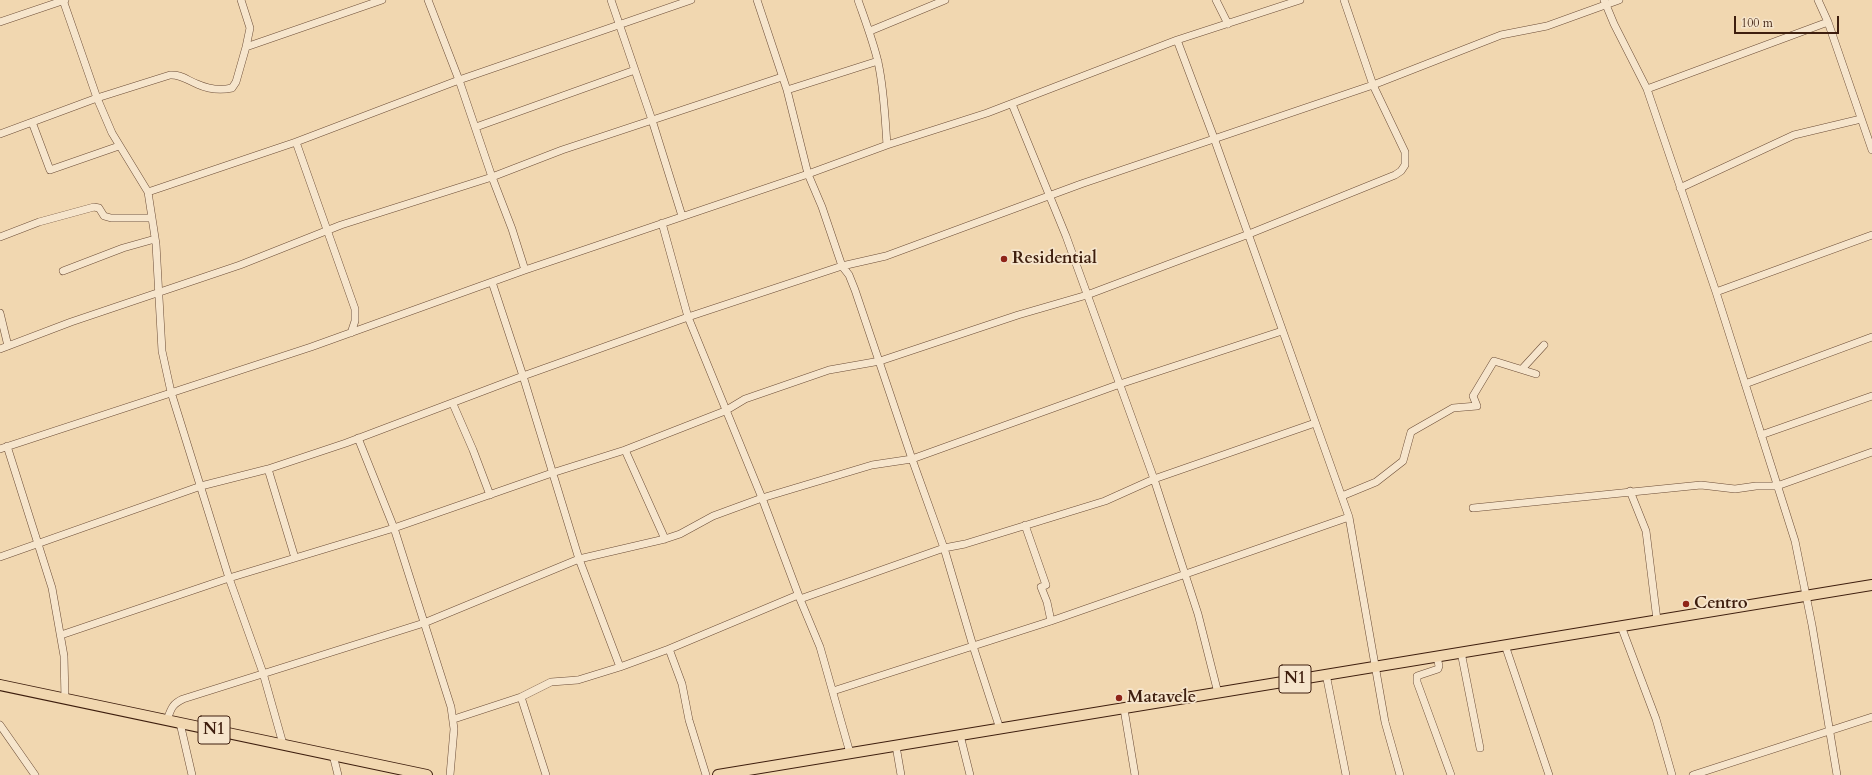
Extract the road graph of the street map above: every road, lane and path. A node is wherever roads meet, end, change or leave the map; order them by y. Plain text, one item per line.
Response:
1 (63, 0) edge
2 (242, 0) edge
3 (382, 0) edge
4 (428, 0) edge
5 (610, 0) edge
6 (691, 0) edge
7 (757, 0) edge
8 (858, 0) edge
9 (945, 0) edge
10 (1216, 0) edge
11 (1300, 0) edge
12 (1344, 0) edge
13 (1619, 0) edge
14 (1818, 0) edge
15 (1605, 2) edge
16 (1223, 14) junction
17 (0, 22) edge
18 (1828, 22) junction
19 (620, 24) junction
20 (1228, 24) junction
21 (1220, 26) junction
22 (870, 31) junction
23 (1177, 40) junction
24 (246, 47) junction
25 (878, 62) junction
26 (636, 70) junction
27 (782, 77) junction
28 (460, 80) junction
29 (1373, 85) junction
30 (1648, 89) junction
31 (787, 90) junction
32 (97, 98) junction
33 (1012, 104) junction
34 (1862, 119) junction
35 (652, 120) junction
36 (32, 122) junction
37 (476, 128) junction
38 (0, 134) edge
39 (1214, 138) junction
40 (296, 142) junction
41 (887, 145) junction
42 (119, 146) junction
43 (1872, 150) edge
44 (808, 174) junction
45 (492, 177) junction
46 (1680, 188) junction
47 (148, 192) junction
48 (1049, 196) junction
49 (682, 216) junction
50 (152, 218) junction
51 (662, 223) junction
52 (327, 231) junction
53 (1249, 234) junction
54 (1872, 235) edge
55 (0, 238) edge
56 (155, 239) junction
57 (842, 266) junction
58 (525, 270) junction
59 (63, 271) dead end
60 (492, 282) junction
61 (1716, 292) junction
62 (159, 293) junction
63 (1087, 295) junction
64 (0, 313) edge
65 (688, 317) junction
66 (1282, 331) junction
67 (351, 333) junction
68 (1872, 338) edge
69 (8, 346) junction
70 (1544, 346) dead end
71 (0, 349) edge
72 (880, 361) junction
73 (1522, 369) junction
74 (1536, 374) dead end
75 (523, 376) junction
76 (1120, 384) junction
77 (1745, 384) junction
78 (171, 392) junction
79 (1872, 396) edge
80 (453, 404) junction
81 (725, 411) junction
82 (1316, 423) junction
83 (1761, 435) junction
84 (358, 438) junction
85 (3, 448) edge
86 (625, 450) junction
87 (1872, 452) edge
88 (912, 459) junction
89 (268, 469) junction
90 (552, 473) junction
91 (1154, 479) junction
92 (201, 486) junction
93 (1777, 486) junction
94 (1630, 491) junction
95 (490, 495) junction
96 (1342, 496) junction
97 (762, 498) junction
98 (1473, 508) dead end
99 (1349, 517) junction
100 (1025, 525) junction
101 (394, 528) junction
102 (665, 539) junction
103 (39, 543) junction
104 (944, 548) junction
105 (0, 557) edge
106 (295, 558) junction
107 (579, 558) junction
108 (1186, 573) junction
109 (229, 578) junction
110 (1872, 585) edge
111 (1806, 596) junction
112 (799, 597) junction
113 (1657, 620) junction
114 (1051, 621) junction
115 (424, 623) junction
116 (1621, 626) junction
117 (61, 635) junction
118 (1505, 645) junction
119 (973, 646) junction
120 (669, 649) junction
121 (1461, 652) junction
122 (1437, 657) junction
123 (1375, 666) junction
124 (620, 667) junction
125 (263, 673) junction
126 (1326, 674) junction
127 (0, 685) edge
128 (833, 691) junction
129 (1218, 692) junction
130 (521, 697) junction
131 (65, 699) junction
132 (1124, 708) junction
133 (1872, 717) edge
134 (454, 719) junction
135 (167, 720) junction
136 (180, 723) junction
137 (0, 725) edge
138 (1000, 729) junction
139 (1829, 730) junction
140 (960, 735) junction
141 (283, 744) junction
142 (896, 746) junction
143 (1480, 748) dead end
144 (850, 753) junction
145 (333, 755) junction
146 (734, 774) edge
147 (35, 775) edge
148 (192, 775) edge
149 (338, 775) edge
150 (427, 775) edge
151 (450, 775) edge
152 (546, 775) edge
153 (706, 775) edge
154 (718, 775) edge
155 (901, 775) edge
156 (970, 775) edge
157 (1135, 775) edge
158 (1346, 775) edge
159 (1400, 775) edge
160 (1451, 775) edge
161 (1549, 775) edge
162 (1672, 775) edge
163 (1693, 775) edge
164 (1837, 775) edge

1 - 17 street
1 - 32 street
2 - 24 street
3 - 24 street
4 - 28 street
5 - 19 street
6 - 19 street
7 - 27 street
8 - 22 street
9 - 22 street
10 - 16 street
11 - 20 street
12 - 29 street
13 - 15 street
14 - 18 street
15 - 29 street
15 - 30 street
16 - 20 street
16 - 21 street
18 - 30 street
18 - 34 street
19 - 26 street
19 - 28 street
20 - 21 street
21 - 23 street
22 - 25 street
23 - 33 street
23 - 39 street
24 - 32 street
25 - 31 street
25 - 41 street
26 - 35 street
26 - 37 street
27 - 31 street
27 - 35 street
28 - 37 street
28 - 40 street
29 - 39 street
29 - 53 street
30 - 46 street
31 - 44 street
32 - 36 street
32 - 42 street
33 - 41 street
33 - 48 street
34 - 43 street
34 - 46 street
35 - 45 street
35 - 49 street
36 - 38 street
36 - 42 street
37 - 45 street
39 - 48 street
39 - 53 street
40 - 47 street
40 - 52 street
41 - 44 street
42 - 47 street
44 - 49 street
44 - 57 street
45 - 52 street
45 - 58 street
46 - 61 street
47 - 50 street
48 - 57 street
48 - 63 street
49 - 51 street
50 - 55 street
50 - 56 street
51 - 58 street
51 - 65 street
52 - 62 street
52 - 67 street
53 - 63 street
53 - 66 street
54 - 61 street
56 - 59 street
56 - 62 street
57 - 65 street
57 - 72 street
58 - 60 street
60 - 67 street
60 - 75 street
61 - 77 street
62 - 69 street
62 - 78 street
63 - 72 street
63 - 76 street
64 - 69 street
65 - 75 street
65 - 81 street
66 - 76 street
66 - 82 street
67 - 78 street
68 - 77 street
69 - 71 street
70 - 73 street
72 - 81 street
72 - 88 street
73 - 74 street
73 - 96 street
75 - 80 street
75 - 90 street
76 - 88 street
76 - 91 street
77 - 83 street
78 - 85 street
78 - 92 street
79 - 83 street
80 - 84 street
80 - 95 street
81 - 86 street
81 - 97 street
82 - 91 street
82 - 96 street
83 - 93 street
84 - 89 street
84 - 101 street
85 - 103 street
86 - 90 street
86 - 102 street
87 - 93 street
88 - 97 street
88 - 104 street
89 - 92 street
89 - 106 street
90 - 95 street
90 - 107 street
91 - 100 street
91 - 108 street
92 - 103 street
92 - 109 street
93 - 94 street
93 - 111 street
94 - 98 street
94 - 113 street
95 - 101 street
96 - 99 street
97 - 102 street
97 - 112 street
99 - 108 street
99 - 123 street
100 - 104 street
100 - 114 street
101 - 106 street
101 - 115 street
102 - 107 street
103 - 105 street
103 - 117 street
104 - 112 street
104 - 119 street
106 - 109 street
107 - 115 street
107 - 124 street
108 - 114 street
108 - 129 street
109 - 117 street
109 - 125 street
110 - 111 highway, N1
111 - 113 highway, N1
111 - 139 street
112 - 120 street
112 - 128 street
113 - 116 highway, N1
114 - 119 street
115 - 125 street
115 - 134 street
116 - 118 highway, N1
116 - 162 street
117 - 131 street
118 - 121 highway, N1
118 - 161 street
119 - 128 street
119 - 138 street
120 - 124 street
120 - 153 street
121 - 122 highway, N1
121 - 143 street
122 - 123 highway, N1
122 - 160 street
123 - 126 highway, N1
123 - 159 street
124 - 130 street
125 - 135 street
125 - 141 street
126 - 129 highway, N1
126 - 158 street
127 - 131 highway, N1
128 - 144 street
129 - 132 highway, N1
130 - 134 street
130 - 152 street
131 - 135 highway, N1
132 - 138 highway, N1
132 - 157 street
133 - 139 street
134 - 151 street
135 - 136 highway, N1
136 - 141 highway, N1
136 - 148 street
137 - 147 street
138 - 140 highway, N1
139 - 163 street
139 - 164 street
140 - 142 highway, N1
140 - 156 street
141 - 145 highway, N1
142 - 144 highway, N1
142 - 155 street
144 - 146 highway, N1
145 - 149 street
145 - 150 highway, N1
146 - 154 highway, N1

